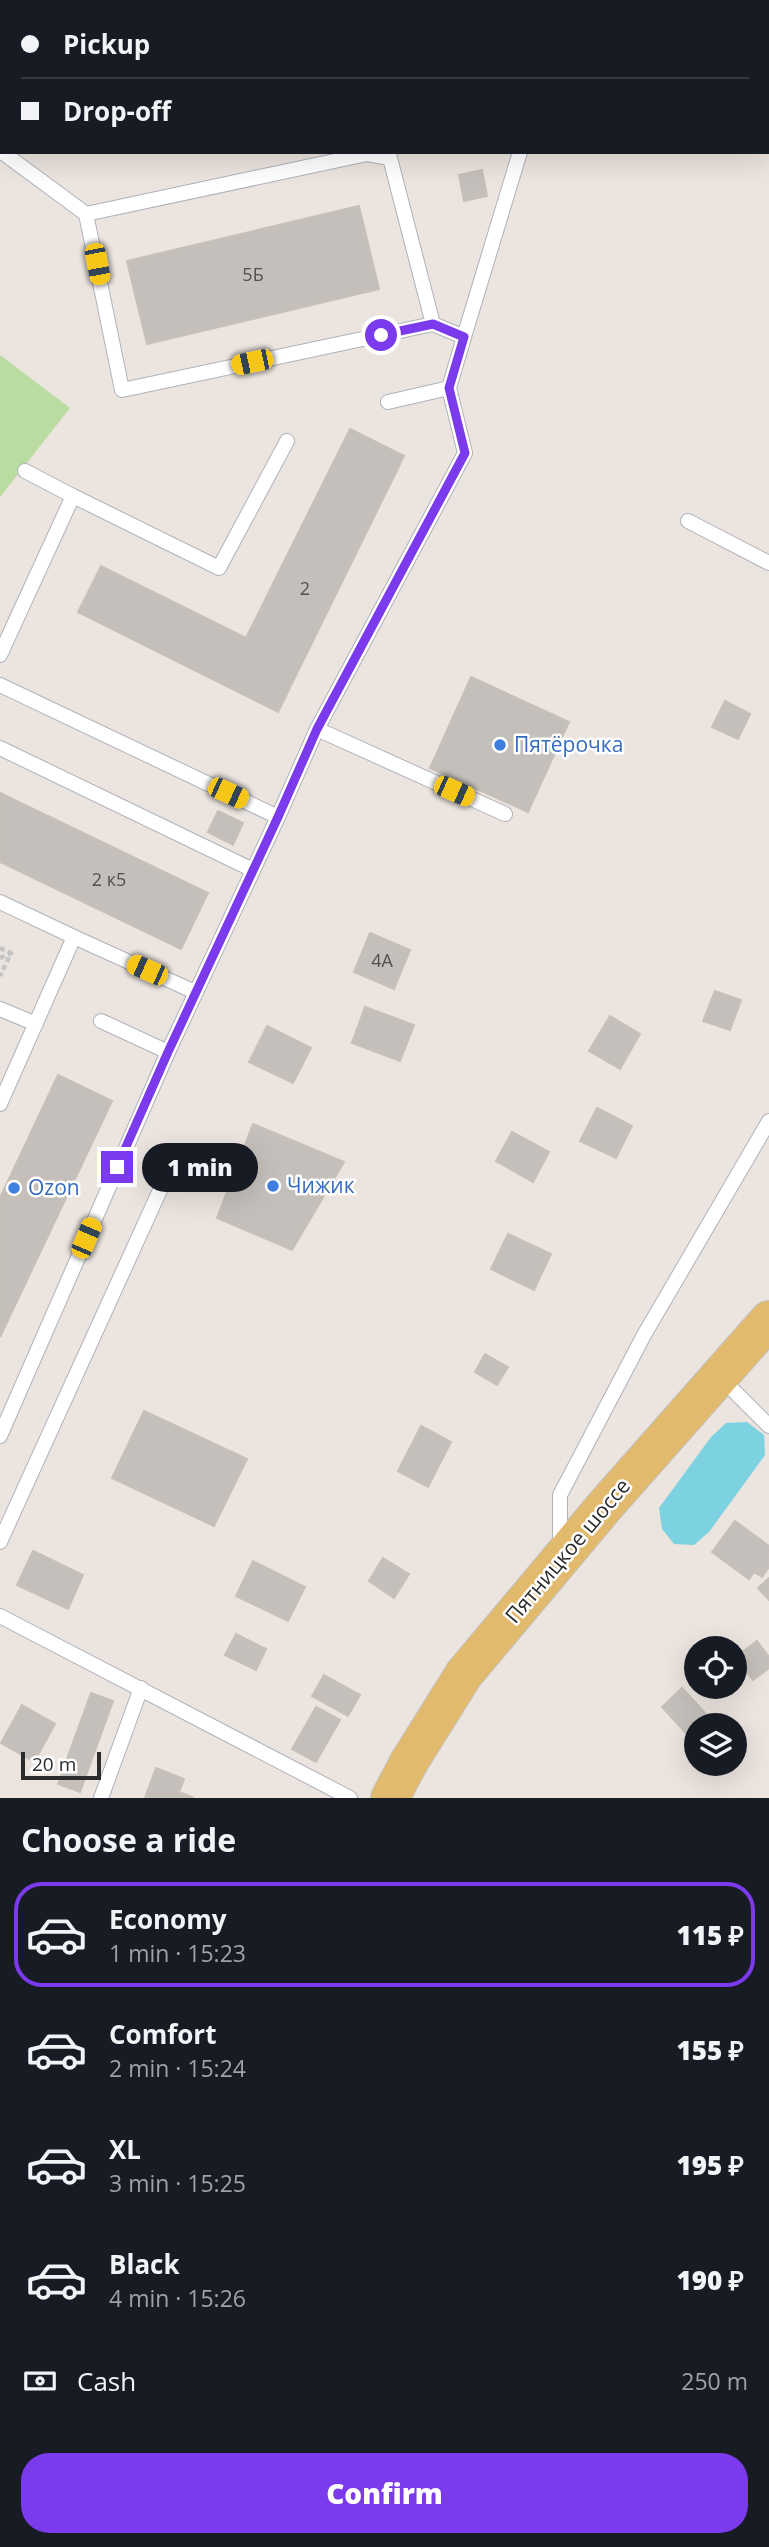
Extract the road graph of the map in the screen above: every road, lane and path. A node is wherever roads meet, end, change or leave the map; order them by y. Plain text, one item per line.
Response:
1 (4, 154) edge
2 (519, 154) edge
3 (86, 214) junction
4 (433, 324) junction
5 (464, 337) junction
6 (449, 388) junction
7 (387, 402) dead end
8 (287, 441) dead end
9 (25, 471) dead end
10 (73, 496) junction
11 (688, 521) dead end
12 (769, 563) edge
13 (0, 655) edge
14 (0, 685) edge
15 (317, 729) junction
16 (0, 748) edge
17 (505, 814) dead end
18 (278, 817) junction
19 (253, 870) junction
20 (0, 902) edge
21 (74, 937) junction
22 (0, 948) edge
23 (11, 953) junction
24 (0, 958) edge
25 (0, 976) edge
26 (195, 992) junction
27 (0, 1009) edge
28 (101, 1021) dead end
29 (36, 1024) junction
30 (168, 1052) junction
31 (0, 1104) edge
32 (769, 1121) edge
33 (161, 1188) dead end
34 (769, 1320) edge
35 (720, 1377) junction
36 (769, 1426) edge
37 (0, 1436) edge
38 (0, 1542) edge
39 (560, 1559) junction
40 (0, 1616) edge
41 (141, 1688) junction
42 (101, 1798) edge
43 (350, 1798) edge
44 (390, 1798) edge

1 - 3 lane
2 - 5 lane
3 - 4 lane
3 - 4 lane
4 - 5 lane
5 - 6 lane
6 - 7 lane
6 - 15 lane
8 - 10 lane
9 - 10 lane
10 - 13 lane
11 - 12 lane
14 - 18 lane
15 - 17 lane
15 - 18 lane
16 - 19 lane
18 - 19 lane
19 - 26 lane
20 - 21 lane
21 - 26 lane
21 - 29 lane
22 - 23 path
23 - 24 path
23 - 25 path
26 - 30 lane
27 - 29 lane
28 - 30 lane
29 - 31 lane
30 - 37 lane
32 - 39 lane
33 - 38 lane
34 - 35 main road, Пятницкое шоссе
35 - 36 lane
35 - 39 main road, Пятницкое шоссе
39 - 44 main road, Пятницкое шоссе
40 - 41 lane
41 - 42 lane
41 - 43 lane

